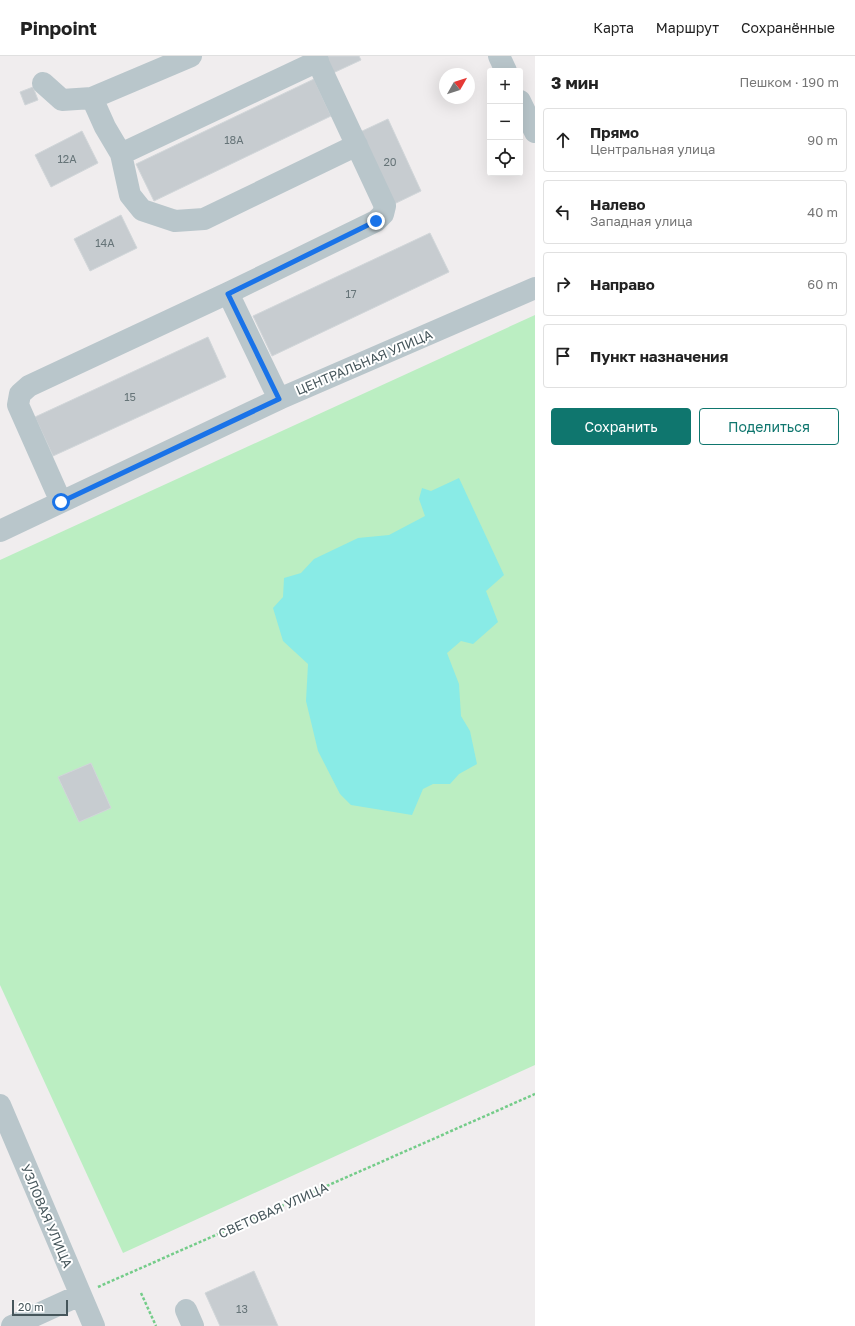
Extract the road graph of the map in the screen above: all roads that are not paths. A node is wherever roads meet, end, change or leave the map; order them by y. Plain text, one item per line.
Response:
1 (191, 56) edge
2 (499, 56) edge
3 (317, 58) edge
4 (505, 68) edge
5 (43, 83) dead end
6 (535, 95) edge
7 (92, 98) junction
8 (62, 100) junction
9 (523, 100) edge
10 (521, 104) edge
11 (105, 127) junction
12 (535, 132) edge
13 (357, 145) junction
14 (121, 154) junction
15 (535, 288) edge
16 (228, 294) junction
17 (279, 399) junction
18 (61, 502) junction
19 (0, 531) edge
20 (0, 1105) edge
21 (80, 1295) junction
22 (12, 1326) edge
23 (94, 1326) edge

1 - 7 street
2 - 4 street
3 - 13 street
3 - 14 street
5 - 8 street
6 - 9 street
7 - 8 street
7 - 11 street
8 - 11 street
10 - 12 street
11 - 14 street
13 - 14 street
13 - 16 street
15 - 17 street, ЦЕНТРАЛЬНАЯ УЛИЦА
16 - 17 street
16 - 18 street
17 - 18 street, ЦЕНТРАЛЬНАЯ УЛИЦА
18 - 19 street, ЦЕНТРАЛЬНАЯ УЛИЦА
20 - 21 street, УЗЛОВАЯ УЛИЦА
21 - 22 street
21 - 23 street, УЗЛОВАЯ УЛИЦА

